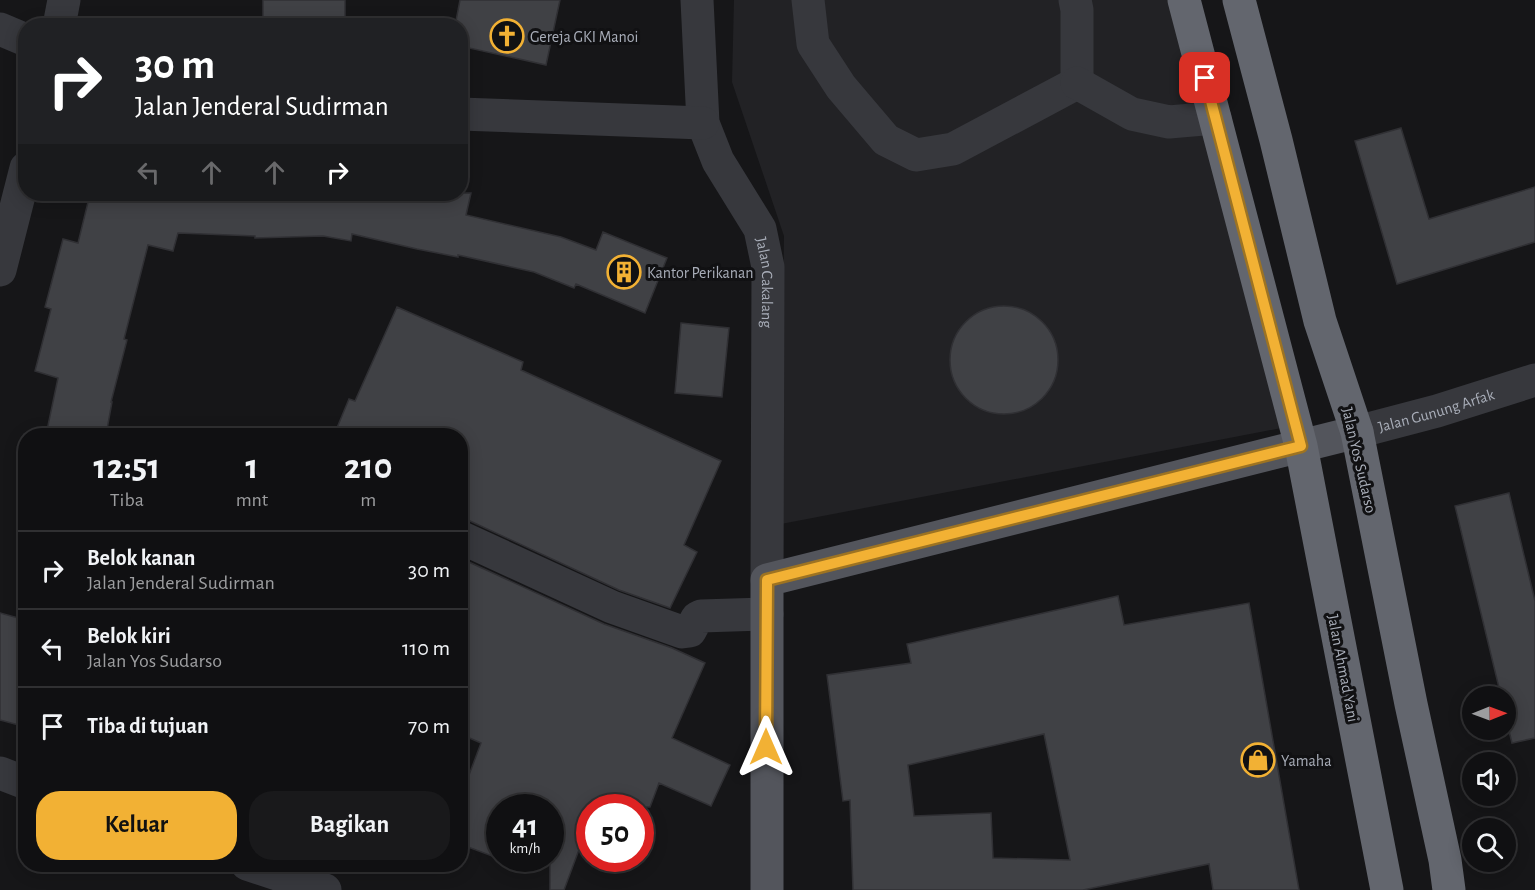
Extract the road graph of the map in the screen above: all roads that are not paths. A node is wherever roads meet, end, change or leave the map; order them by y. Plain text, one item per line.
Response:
1 (64, 0) edge
2 (697, 0) edge
3 (808, 0) edge
4 (1075, 0) edge
5 (1184, 0) edge
6 (1239, 0) edge
7 (61, 18) edge
8 (0, 29) edge
9 (18, 37) edge
10 (1077, 83) junction
11 (468, 114) edge
12 (1215, 118) junction
13 (703, 123) junction
14 (18, 199) edge
15 (0, 270) edge
16 (1535, 380) edge
17 (1357, 432) junction
18 (1301, 446) junction
19 (468, 541) edge
20 (767, 580) junction
21 (767, 614) junction
22 (0, 773) edge
23 (18, 780) edge
24 (271, 872) edge
25 (325, 890) edge
26 (767, 890) edge
27 (1387, 890) edge
28 (1449, 890) edge

1 - 7 street
2 - 13 street, Jalan Cakalang
3 - 10 street
4 - 10 street
5 - 12 highway
6 - 17 highway, Jalan Yos Sudarso
8 - 9 street
10 - 12 street
11 - 13 street
12 - 18 highway
13 - 20 street, Jalan Cakalang
14 - 15 street
16 - 17 street, Jalan Gunung Arfak
17 - 18 main road, Jalan Gunung Arfak
17 - 28 highway, Jalan Yos Sudarso
18 - 20 main road, Jalan Gunung Arfak
18 - 27 highway, Jalan Ahmad Yani
19 - 21 street
20 - 21 main road
21 - 26 main road
22 - 23 street
24 - 25 street

